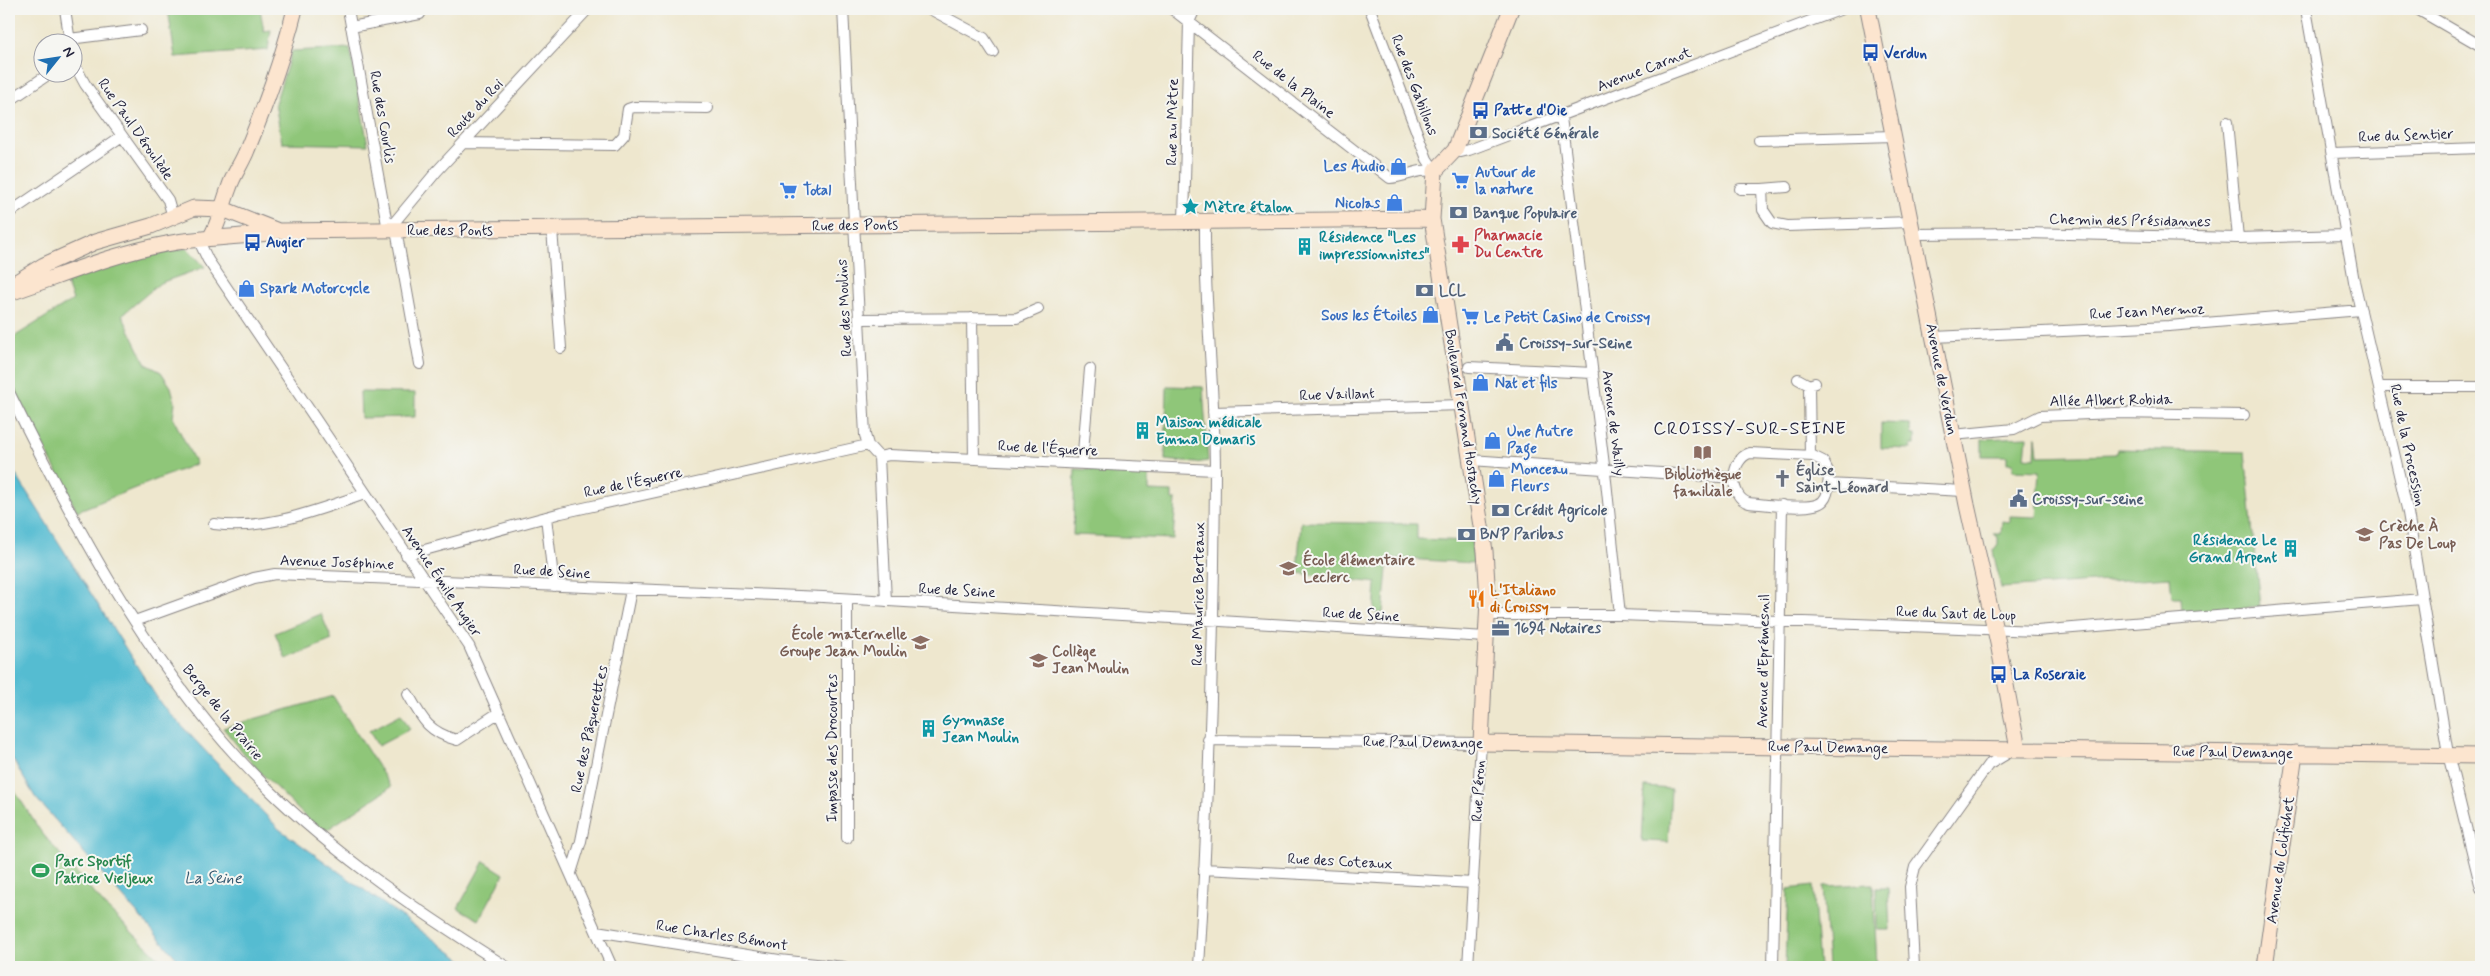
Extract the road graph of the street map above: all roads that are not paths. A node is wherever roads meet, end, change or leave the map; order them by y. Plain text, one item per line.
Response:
1 (65, 9) edge
2 (295, 9) edge
3 (348, 9) edge
4 (588, 9) edge
5 (842, 9) edge
6 (930, 9) edge
7 (1172, 9) edge
8 (1196, 9) edge
9 (1370, 9) edge
10 (1511, 9) edge
11 (1842, 9) edge
12 (1868, 9) edge
13 (2306, 9) edge
14 (2417, 9) edge
15 (420, 14) dead end
16 (1189, 22) junction
17 (351, 27) junction
18 (141, 30) dead end
19 (69, 32) edge
20 (82, 39) edge
21 (2481, 46) edge
22 (993, 52) dead end
23 (82, 78) edge
24 (37, 82) edge
25 (9, 101) edge
26 (708, 108) dead end
27 (1561, 116) junction
28 (2228, 122) dead end
29 (122, 136) junction
30 (1894, 136) junction
31 (1759, 140) dead end
32 (463, 143) junction
33 (2481, 148) edge
34 (1455, 150) junction
35 (2332, 153) junction
36 (1435, 171) junction
37 (1788, 187) dead end
38 (1740, 189) dead end
39 (1762, 189) junction
40 (223, 209) junction
41 (9, 213) edge
42 (173, 216) junction
43 (1432, 219) junction
44 (1184, 222) junction
45 (1205, 222) junction
46 (854, 225) junction
47 (1912, 228) junction
48 (552, 229) junction
49 (392, 230) junction
50 (279, 231) junction
51 (2346, 235) junction
52 (2238, 238) junction
53 (204, 239) junction
54 (181, 241) junction
55 (9, 287) edge
56 (9, 293) edge
57 (1038, 309) dead end
58 (2361, 310) junction
59 (972, 318) junction
60 (860, 319) junction
61 (1934, 337) junction
62 (561, 348) dead end
63 (420, 364) dead end
64 (1469, 367) dead end
65 (1090, 369) dead end
66 (1593, 373) junction
67 (1798, 379) dead end
68 (2380, 387) junction
69 (2481, 387) edge
70 (9, 392) edge
71 (1462, 405) junction
72 (1212, 412) junction
73 (2244, 415) dead end
74 (1953, 435) junction
75 (868, 445) junction
76 (1810, 456) junction
77 (879, 457) junction
78 (974, 459) junction
79 (1471, 460) junction
80 (1082, 464) junction
81 (1605, 468) junction
82 (1215, 470) junction
83 (1736, 478) junction
84 (1828, 484) junction
85 (1964, 491) junction
86 (365, 494) junction
87 (1782, 505) junction
88 (546, 516) junction
89 (214, 524) dead end
90 (406, 555) junction
91 (426, 580) junction
92 (554, 586) junction
93 (631, 590) junction
94 (847, 599) junction
95 (2422, 599) junction
96 (886, 601) junction
97 (1487, 615) junction
98 (1620, 615) junction
99 (1213, 620) junction
100 (1779, 620) junction
101 (135, 621) junction
102 (1995, 630) junction
103 (1486, 637) junction
104 (408, 694) dead end
105 (498, 713) junction
106 (1208, 740) junction
107 (1481, 743) junction
108 (1777, 746) junction
109 (2018, 749) junction
110 (2295, 753) junction
111 (2448, 754) junction
112 (2481, 756) edge
113 (847, 838) dead end
114 (1204, 869) junction
115 (570, 873) junction
116 (1474, 883) junction
117 (2481, 888) edge
118 (596, 931) junction
119 (507, 967) edge
120 (612, 967) edge
121 (844, 967) edge
122 (1198, 967) edge
123 (1468, 967) edge
124 (1773, 967) edge
125 (1914, 967) edge
126 (2265, 967) edge

1 - 19 street
2 - 40 main road
3 - 17 street, Rue des Courlis
4 - 32 street, Route du Roi
5 - 46 street, Rue des Moulins
6 - 22 street
7 - 16 street, Rue de la Plaine
8 - 16 street
9 - 36 street, Rue des Gabillons
10 - 34 main road
11 - 27 street, Avenue Carnot
12 - 30 main road, Avenue de Verdun
13 - 35 street, Rue de la Procession
14 - 21 street
15 - 17 street
16 - 36 street, Rue de la Plaine
16 - 44 street, Rue au Mètre
17 - 49 street, Rue des Courlis
18 - 20 street
23 - 29 street, Rue Paul Déroulède
24 - 25 street
26 - 32 street
27 - 34 street, Avenue Carnot
27 - 66 street, Avenue de Wailly
28 - 52 street
29 - 41 street
29 - 42 street, Rue Paul Déroulède
30 - 31 street
30 - 47 main road, Avenue de Verdun
32 - 49 street, Route du Roi
33 - 35 street, Rue du Sentier
34 - 36 main road
35 - 51 street, Rue de la Procession
36 - 43 main road, Boulevard Fernand Hostachy
37 - 39 street
38 - 39 street
39 - 47 street, Chemin des Présidannes
40 - 42 main road, Rue des Ponts
40 - 50 main road, Rue des Ponts
40 - 53 main road
42 - 54 main road
42 - 55 main road
43 - 45 main road, Rue des Ponts
43 - 71 main road, Boulevard Fernand Hostachy
44 - 45 main road, Rue des Ponts
44 - 46 main road, Rue des Ponts
45 - 72 street, Rue Maurice Berteaux
46 - 48 main road, Rue des Ponts
46 - 60 street, Rue des Moulins
47 - 52 street, Chemin des Présidannes
47 - 61 main road, Avenue de Verdun
48 - 49 main road, Rue des Ponts
48 - 62 street
49 - 50 main road, Rue des Ponts
49 - 63 street, Rue des Courlis
50 - 53 main road, Rue des Ponts
51 - 52 street, Chemin des Présidannes
51 - 58 street, Rue de la Procession
53 - 54 main road, Rue des Ponts
53 - 86 street, Avenue Émile Augier
54 - 56 main road
57 - 59 street
58 - 61 street, Rue Jean Mermoz
58 - 68 street, Rue de la Procession
59 - 60 street
59 - 78 street
60 - 75 street, Rue des Moulins
61 - 74 main road, Avenue de Verdun
64 - 66 street
65 - 80 street
66 - 81 street, Avenue de Wailly
67 - 76 street
68 - 69 street
68 - 95 street, Rue de la Procession
70 - 101 street, Berge de la Prairie
71 - 72 street, Rue Vaillant
71 - 79 main road, Boulevard Fernand Hostachy
72 - 82 street, Rue Maurice Berteaux
73 - 74 street, Allée Albert Robida
74 - 85 main road, Avenue de Verdun
75 - 77 street
75 - 88 street, Rue de l'Équerre
76 - 83 street
76 - 84 street
77 - 78 street, Rue de l'Équerre
77 - 96 street
78 - 80 street, Rue de l'Équerre
79 - 81 street
79 - 97 main road, Boulevard Fernand Hostachy
80 - 82 street, Rue de l'Équerre
81 - 83 street
81 - 98 street, Avenue de Wailly
82 - 99 street, Rue Maurice Berteaux
83 - 87 street
84 - 85 street
84 - 87 street
85 - 102 main road, Avenue de Verdun
86 - 89 street
86 - 90 street, Avenue Émile Augier
87 - 100 street, Avenue d'Eprémesnil
88 - 90 street, Rue de l'Équerre
88 - 92 street
90 - 91 street, Avenue Émile Augier
91 - 92 street, Rue de Seine
91 - 101 street, Avenue Joséphine
91 - 105 street, Avenue Émile Augier
92 - 93 street, Rue de Seine
93 - 94 street, Rue de Seine
93 - 115 street, Rue des Pâquerettes
94 - 96 street, Rue de Seine
94 - 113 street, Impasse des Drocourtes
95 - 102 street, Rue du Saut de Loup
95 - 111 street, Rue de la Procession
96 - 99 street, Rue de Seine
97 - 98 street, Rue du Saut de Loup
97 - 103 main road, Rue Péron
98 - 100 street, Rue du Saut de Loup
99 - 103 street, Rue de Seine
99 - 106 street, Rue Maurice Berteaux
100 - 102 street, Rue du Saut de Loup
100 - 108 street, Avenue d'Eprémesnil
101 - 119 street, Berge de la Prairie
102 - 109 main road, Avenue de Verdun
103 - 107 main road, Rue Péron
104 - 105 street
105 - 115 street, Avenue Émile Augier
106 - 107 street, Rue Paul Demange
106 - 114 street, Rue Maurice Berteaux
107 - 108 main road, Rue Paul Demange
107 - 116 street, Rue Péron
108 - 109 main road, Rue Paul Demange
108 - 124 street, Avenue d'Eprémesnil
109 - 110 main road, Rue Paul Demange
109 - 125 street
110 - 111 main road, Rue Paul Demange
110 - 126 main road, Avenue du Colifichet
111 - 112 main road, Rue Paul Demange
111 - 117 street, Rue de la Procession
114 - 116 street, Rue des Coteaux
114 - 122 street, Rue Maurice Berteaux
115 - 118 street, Avenue Émile Augier
116 - 123 street, Rue Péron
118 - 120 street, Avenue Émile Augier
118 - 121 street, Rue Charles Bémont

